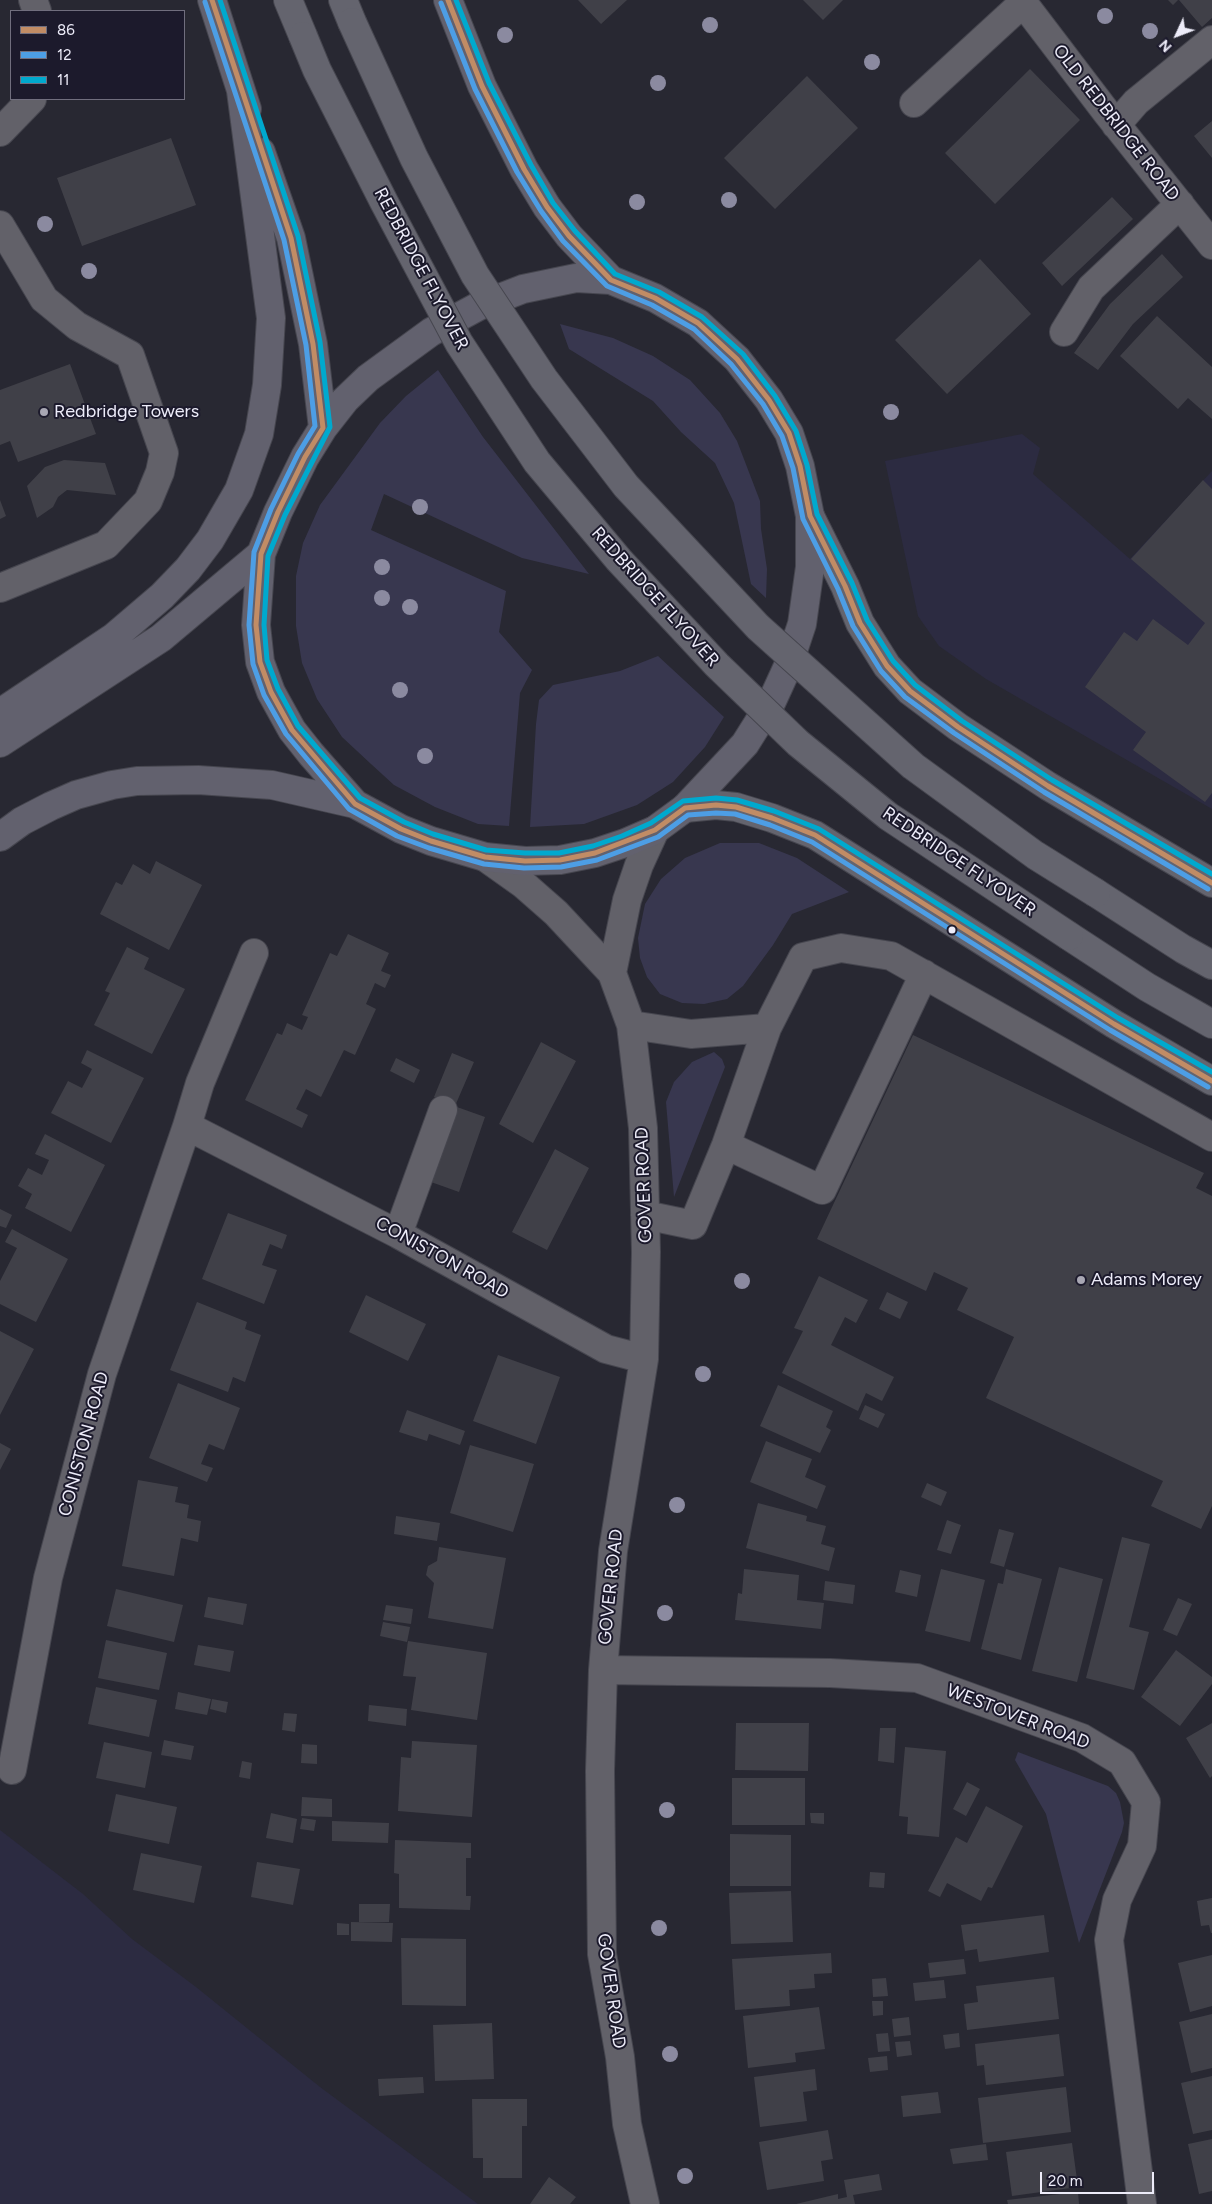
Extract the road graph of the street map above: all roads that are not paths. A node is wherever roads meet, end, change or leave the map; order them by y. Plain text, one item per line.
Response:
1 (212, 0) edge
2 (288, 0) edge
3 (448, 0) edge
4 (1022, 1) edge
5 (347, 11) edge
6 (1212, 40) edge
7 (241, 91) junction
8 (31, 100) edge
9 (914, 103) dead end
10 (1116, 124) junction
11 (0, 132) edge
12 (1180, 204) junction
13 (0, 225) edge
14 (1212, 245) edge
15 (610, 280) junction
16 (1064, 332) dead end
17 (323, 428) junction
18 (810, 516) junction
19 (261, 554) junction
20 (0, 588) edge
21 (0, 713) edge
22 (0, 743) edge
23 (355, 804) junction
24 (685, 808) junction
25 (654, 830) junction
26 (0, 837) edge
27 (484, 857) junction
28 (1212, 883) edge
29 (254, 953) dead end
30 (1212, 965) edge
31 (612, 972) junction
32 (924, 974) junction
33 (1212, 1024) edge
34 (631, 1025) junction
35 (768, 1028) junction
36 (1212, 1081) edge
37 (444, 1110) dead end
38 (188, 1126) junction
39 (1212, 1137) edge
40 (726, 1145) junction
41 (645, 1215) junction
42 (398, 1234) junction
43 (644, 1359) junction
44 (603, 1670) junction
45 (12, 1770) dead end
46 (644, 2204) edge
47 (1142, 2204) edge

1 - 7 highway
2 - 33 main road, REDBRIDGE FLYOVER, bridge
3 - 15 highway
4 - 9 street
4 - 10 street, OLD REDBRIDGE ROAD
5 - 30 main road, bridge
6 - 10 street
7 - 17 highway
7 - 21 highway
8 - 11 street
10 - 12 street, OLD REDBRIDGE ROAD
12 - 14 street, OLD REDBRIDGE ROAD
12 - 16 street
13 - 20 street
15 - 17 highway
15 - 18 highway
17 - 19 highway
18 - 24 highway
18 - 28 main road
19 - 22 highway
19 - 23 highway
23 - 26 highway
23 - 27 highway
24 - 25 highway
24 - 36 main road
25 - 27 highway
25 - 31 street
27 - 31 street, GOVER ROAD
29 - 38 street, CONISTON ROAD
31 - 34 street, GOVER ROAD
32 - 35 street
32 - 39 street
32 - 40 street
34 - 35 street
34 - 41 street, GOVER ROAD
35 - 40 street
37 - 42 street
38 - 42 street, CONISTON ROAD
38 - 45 street, CONISTON ROAD
40 - 41 street
41 - 43 street, GOVER ROAD
42 - 43 street, CONISTON ROAD
43 - 44 street, GOVER ROAD
44 - 46 street, GOVER ROAD
44 - 47 street, WESTOVER ROAD

